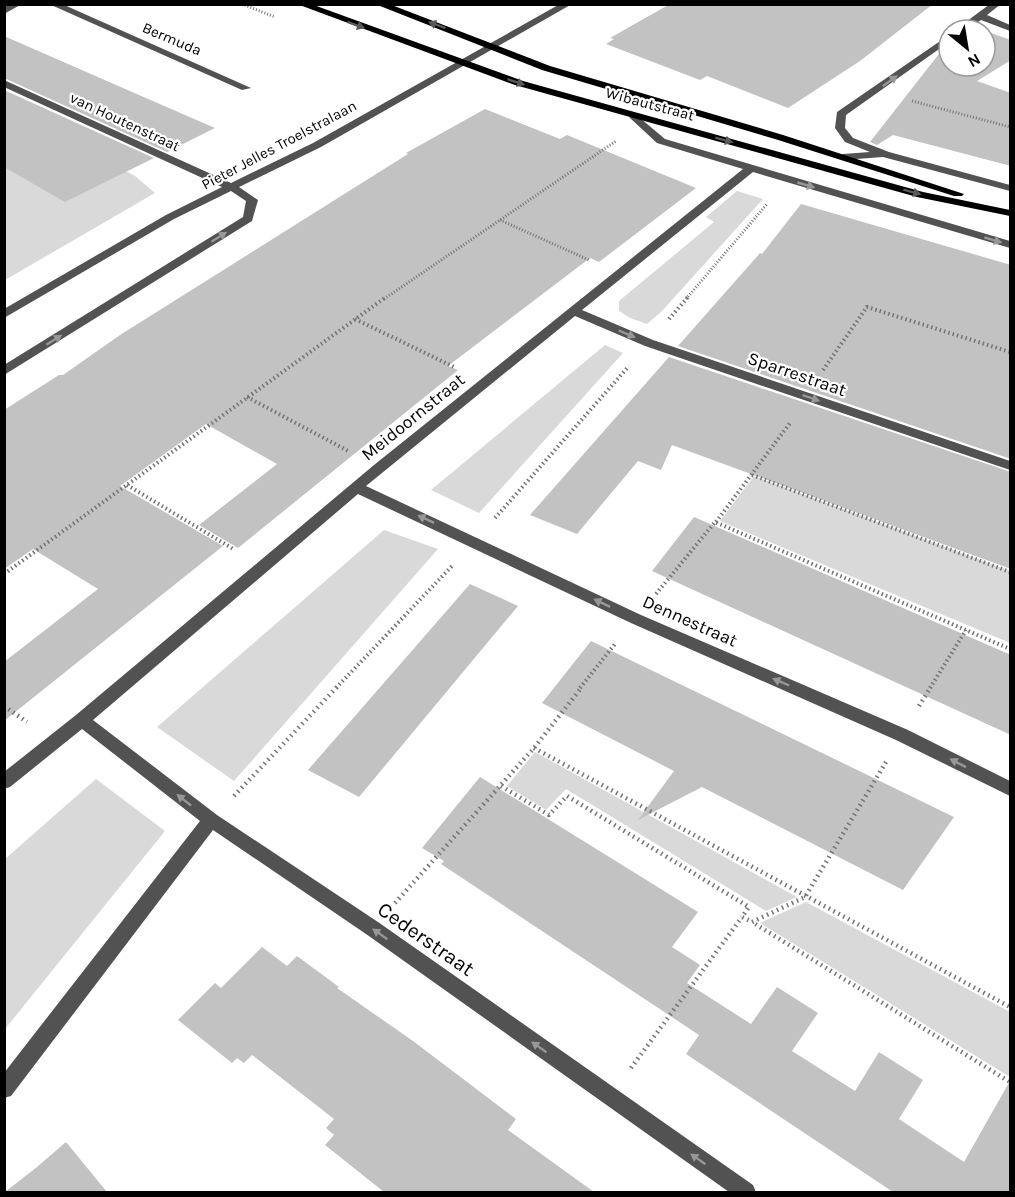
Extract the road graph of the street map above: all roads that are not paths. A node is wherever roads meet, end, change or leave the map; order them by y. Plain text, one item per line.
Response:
1 (18, 4) edge
2 (53, 4) edge
3 (301, 4) edge
4 (379, 4) edge
5 (568, 4) edge
6 (997, 4) edge
7 (4, 11) edge
8 (980, 16) junction
9 (977, 18) edge
10 (1011, 28) edge
11 (492, 46) junction
12 (937, 47) edge
13 (460, 63) junction
14 (4, 83) edge
15 (246, 88) dead end
16 (634, 116) junction
17 (885, 154) junction
18 (843, 158) junction
19 (750, 169) junction
20 (233, 188) junction
21 (1011, 188) edge
22 (997, 209) junction
23 (1011, 213) edge
24 (1011, 245) edge
25 (573, 311) junction
26 (4, 314) edge
27 (4, 371) edge
28 (1011, 466) edge
29 (356, 487) junction
30 (82, 720) junction
31 (4, 782) edge
32 (1011, 789) edge
33 (211, 820) junction
34 (4, 1089) edge
35 (746, 1192) edge

1 - 7 street
2 - 15 street, Bermuda
3 -> 13 main road, Wibautstraat
11 -> 4 main road, Wibautstraat
5 - 11 street, Pieter Jelles Troelstralaan
6 - 8 street
8 - 9 street
8 - 10 street
11 - 13 street, Pieter Jelles Troelstralaan
11 - 18 main road, Wibautstraat
17 -> 12 street, Wibautstraat
13 -> 16 main road, Wibautstraat
13 - 20 street, Pieter Jelles Troelstralaan
14 - 20 street, van Houtenstraat
16 - 19 street
16 -> 22 main road, Wibautstraat
17 - 18 street, Wibautstraat
17 - 21 street, Wibautstraat
18 - 22 main road, Wibautstraat
19 -> 24 street
19 - 25 street, Meidoornstraat
20 - 26 street, Pieter Jelles Troelstralaan
27 -> 20 street
22 - 23 main road, Wibautstraat
25 -> 28 street, Sparrestraat
25 - 29 street, Meidoornstraat
29 - 30 street, Meidoornstraat
32 -> 29 street, Dennestraat
30 - 31 street, Meidoornstraat
33 -> 30 street, Cederstraat
33 - 34 street
35 -> 33 street, Cederstraat

